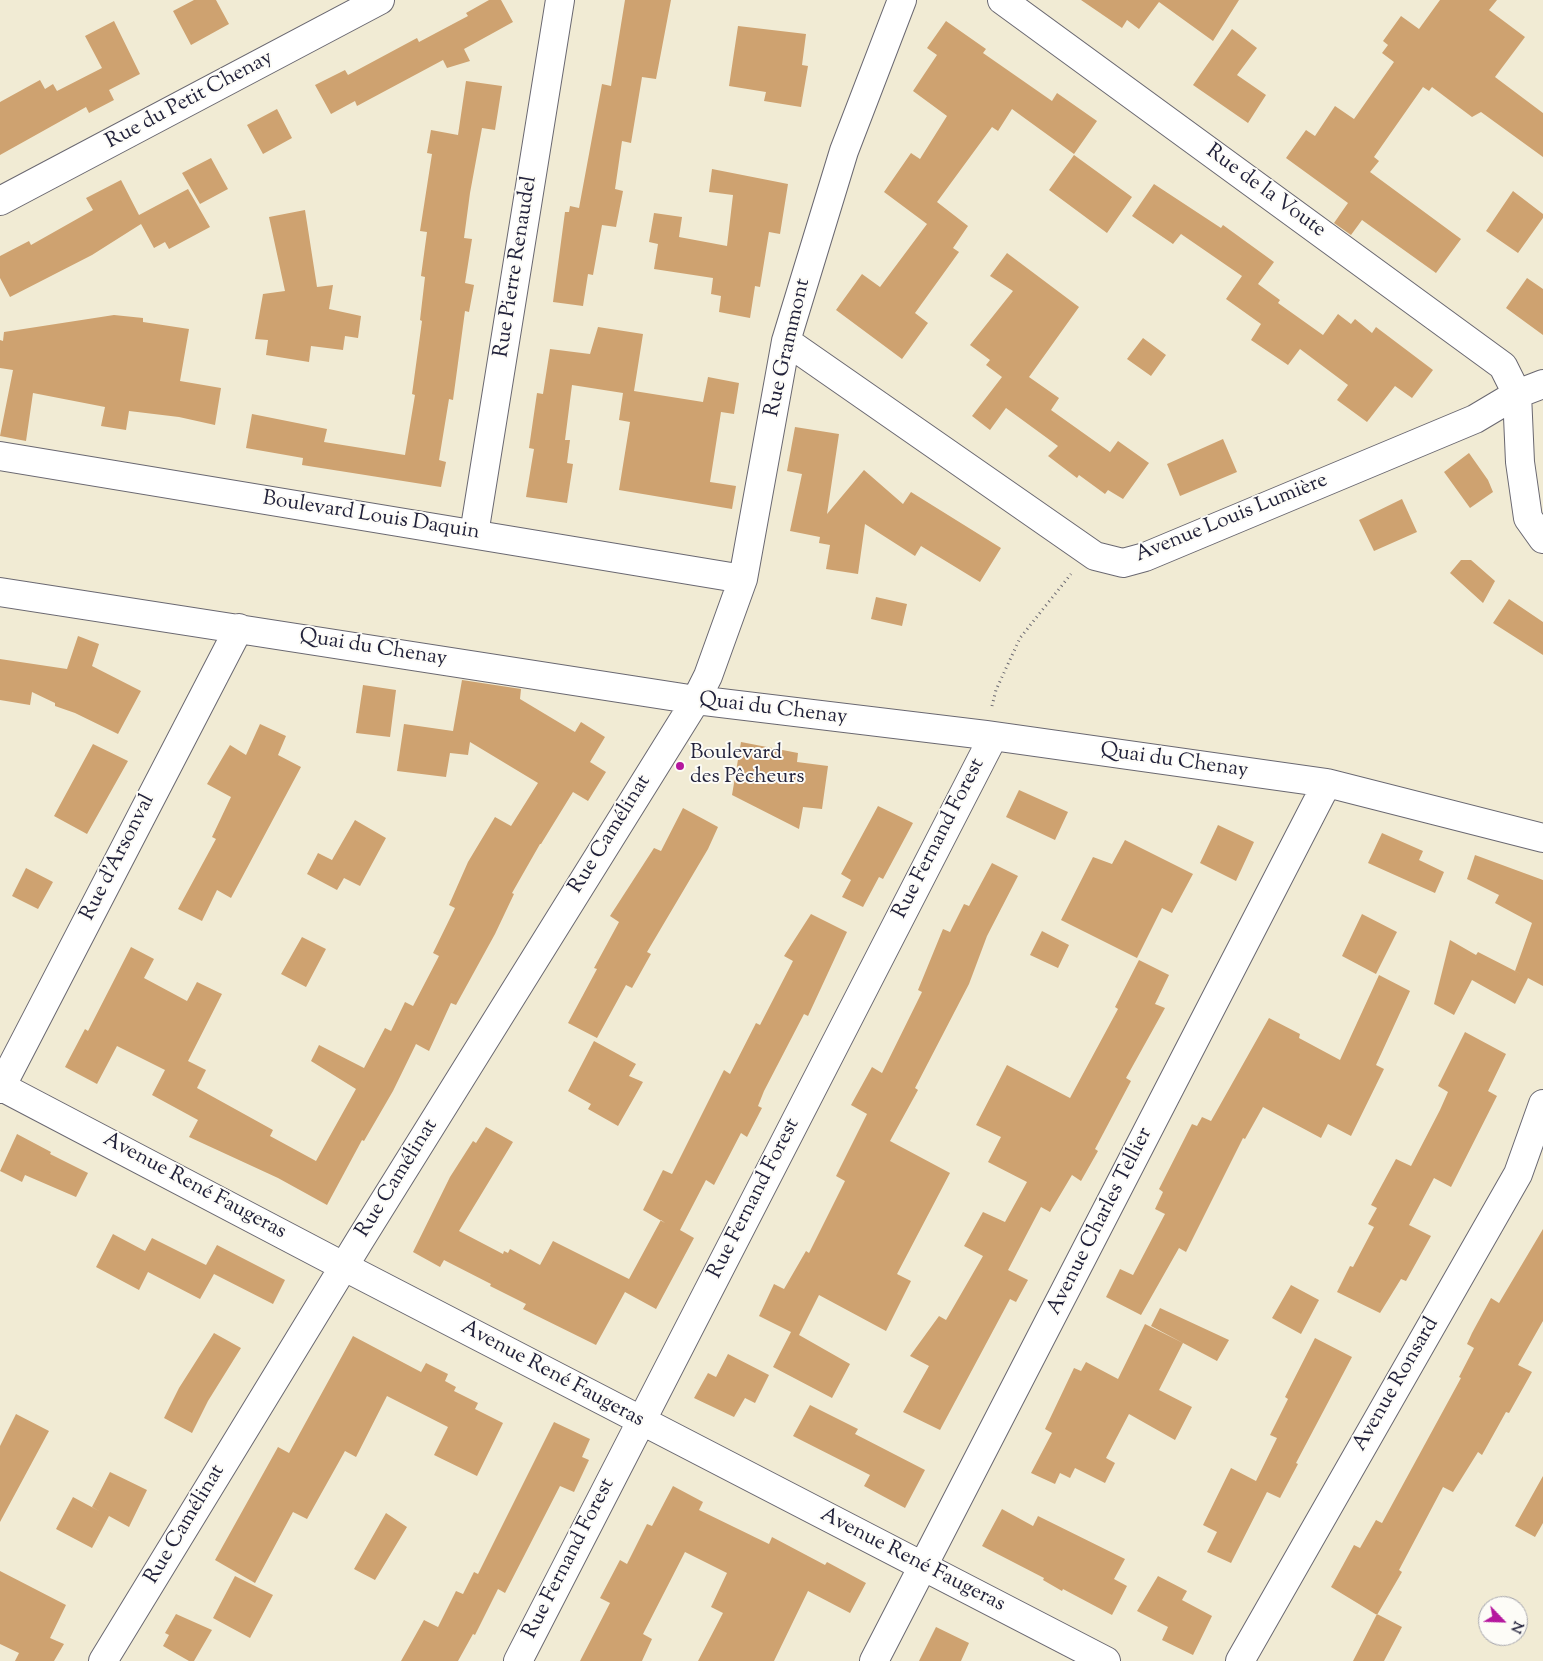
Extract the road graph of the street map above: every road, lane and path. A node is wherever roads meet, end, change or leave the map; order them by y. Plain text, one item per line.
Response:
1 (380, 0) edge
2 (560, 0) edge
3 (902, 0) edge
4 (1002, 0) edge
5 (0, 201) edge
6 (786, 341) junction
7 (1543, 384) edge
8 (1518, 394) junction
9 (0, 456) edge
10 (474, 534) junction
11 (1543, 539) edge
12 (1089, 552) junction
13 (743, 579) junction
14 (0, 592) edge
15 (239, 628) junction
16 (696, 700) junction
17 (989, 736) junction
18 (1327, 783) junction
19 (1543, 838) edge
20 (0, 1087) edge
21 (1543, 1104) edge
22 (344, 1266) junction
23 (642, 1421) junction
24 (923, 1567) junction
25 (103, 1661) edge
26 (518, 1661) edge
27 (874, 1661) edge
28 (1106, 1661) edge
29 (1240, 1661) edge

1 - 5 street, Rue du Petit Chenay
2 - 10 street, Rue Pierre Renaudel
3 - 6 street, Rue Grammont
4 - 8 street, Rue de la Voute
6 - 12 street, Avenue Louis Lumière
6 - 13 street, Rue Grammont
7 - 8 street, Avenue Louis Lumière
8 - 11 street
8 - 12 street, Avenue Louis Lumière
9 - 10 street, Boulevard Louis Daquin
10 - 13 street, Boulevard Louis Daquin
12 - 17 path
13 - 16 street, Rue Grammont
14 - 15 street, Quai du Chenay
15 - 16 street, Quai du Chenay
15 - 20 street, Rue d'Arsonval
16 - 17 street, Quai du Chenay
16 - 22 street, Rue Camélinat
17 - 18 street, Quai du Chenay
17 - 23 street, Rue Fernand Forest
18 - 19 street, Quai du Chenay
18 - 24 street, Avenue Charles Tellier
20 - 22 street, Avenue René Faugeras
21 - 29 street, Avenue Ronsard
22 - 23 street, Avenue René Faugeras
22 - 25 street, Rue Camélinat
23 - 24 street, Avenue René Faugeras
23 - 26 street, Rue Fernand Forest
24 - 27 street, Avenue Charles Tellier
24 - 28 street, Avenue René Faugeras

